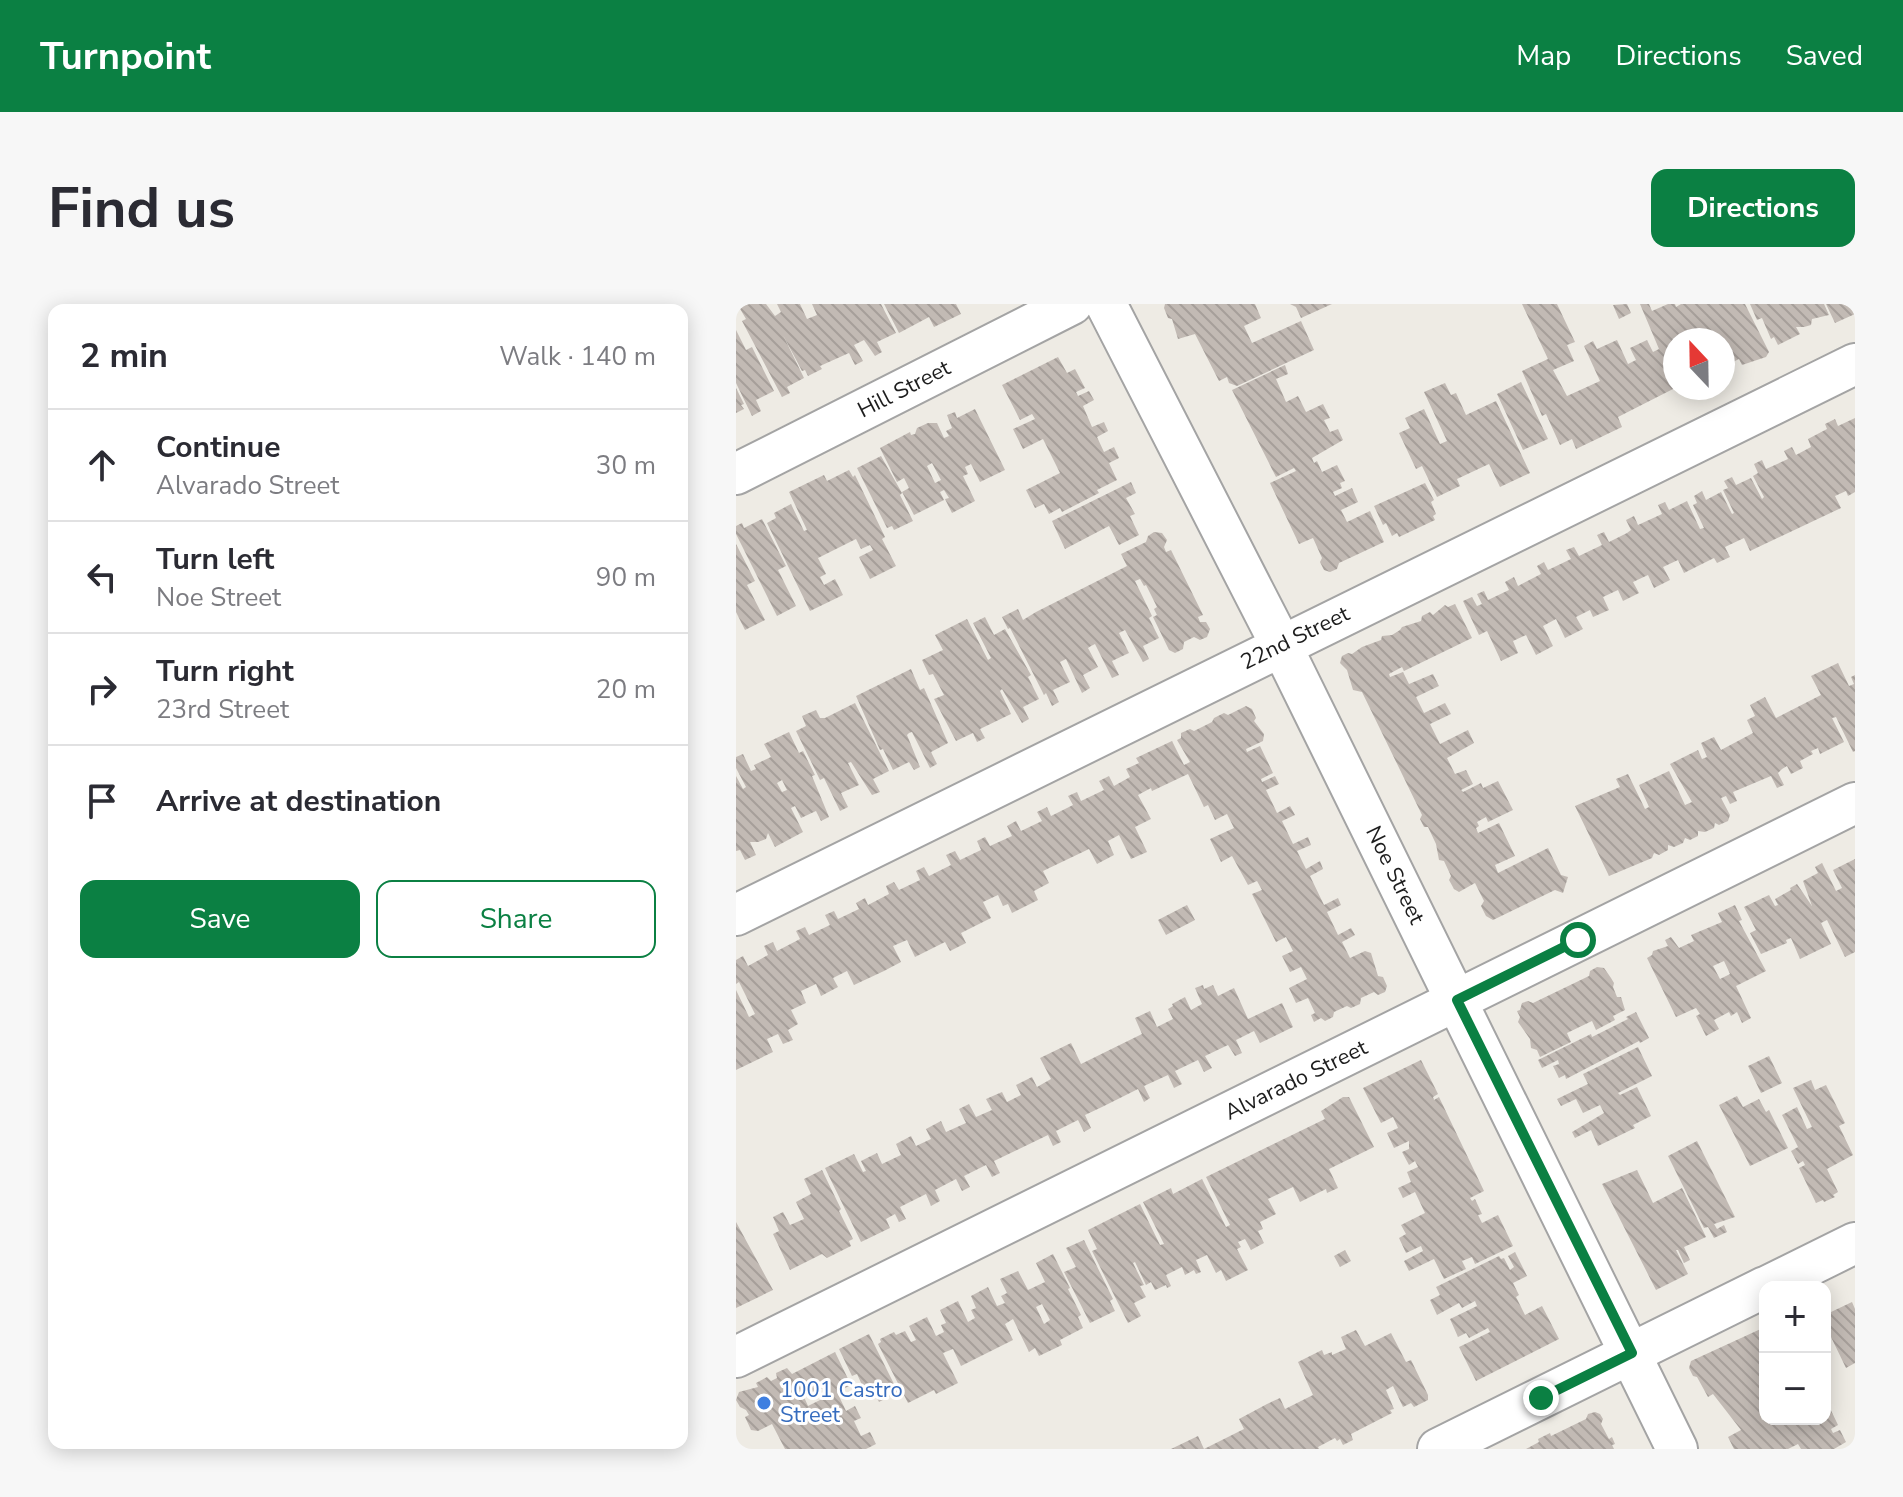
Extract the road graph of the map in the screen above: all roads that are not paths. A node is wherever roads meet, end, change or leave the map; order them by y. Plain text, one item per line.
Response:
1 (1072, 304) edge
2 (1106, 304) edge
3 (1855, 364) edge
4 (736, 474) edge
5 (1281, 645) junction
6 (1855, 803) edge
7 (736, 915) edge
8 (1457, 1000) junction
9 (1855, 1243) edge
10 (1777, 1281) edge
11 (1759, 1290) edge
12 (1632, 1353) junction
13 (736, 1357) edge
14 (1438, 1449) edge
15 (1677, 1449) edge

1 - 4 street, Hill Street
2 - 5 street, Noe Street
3 - 5 street, 22nd Street
5 - 7 street, 22nd Street
5 - 8 street, Noe Street
6 - 8 street, Alvarado Street
8 - 12 street, Noe Street
8 - 13 street, Alvarado Street
9 - 10 street
11 - 12 street
12 - 14 street
12 - 15 street, Noe Street

